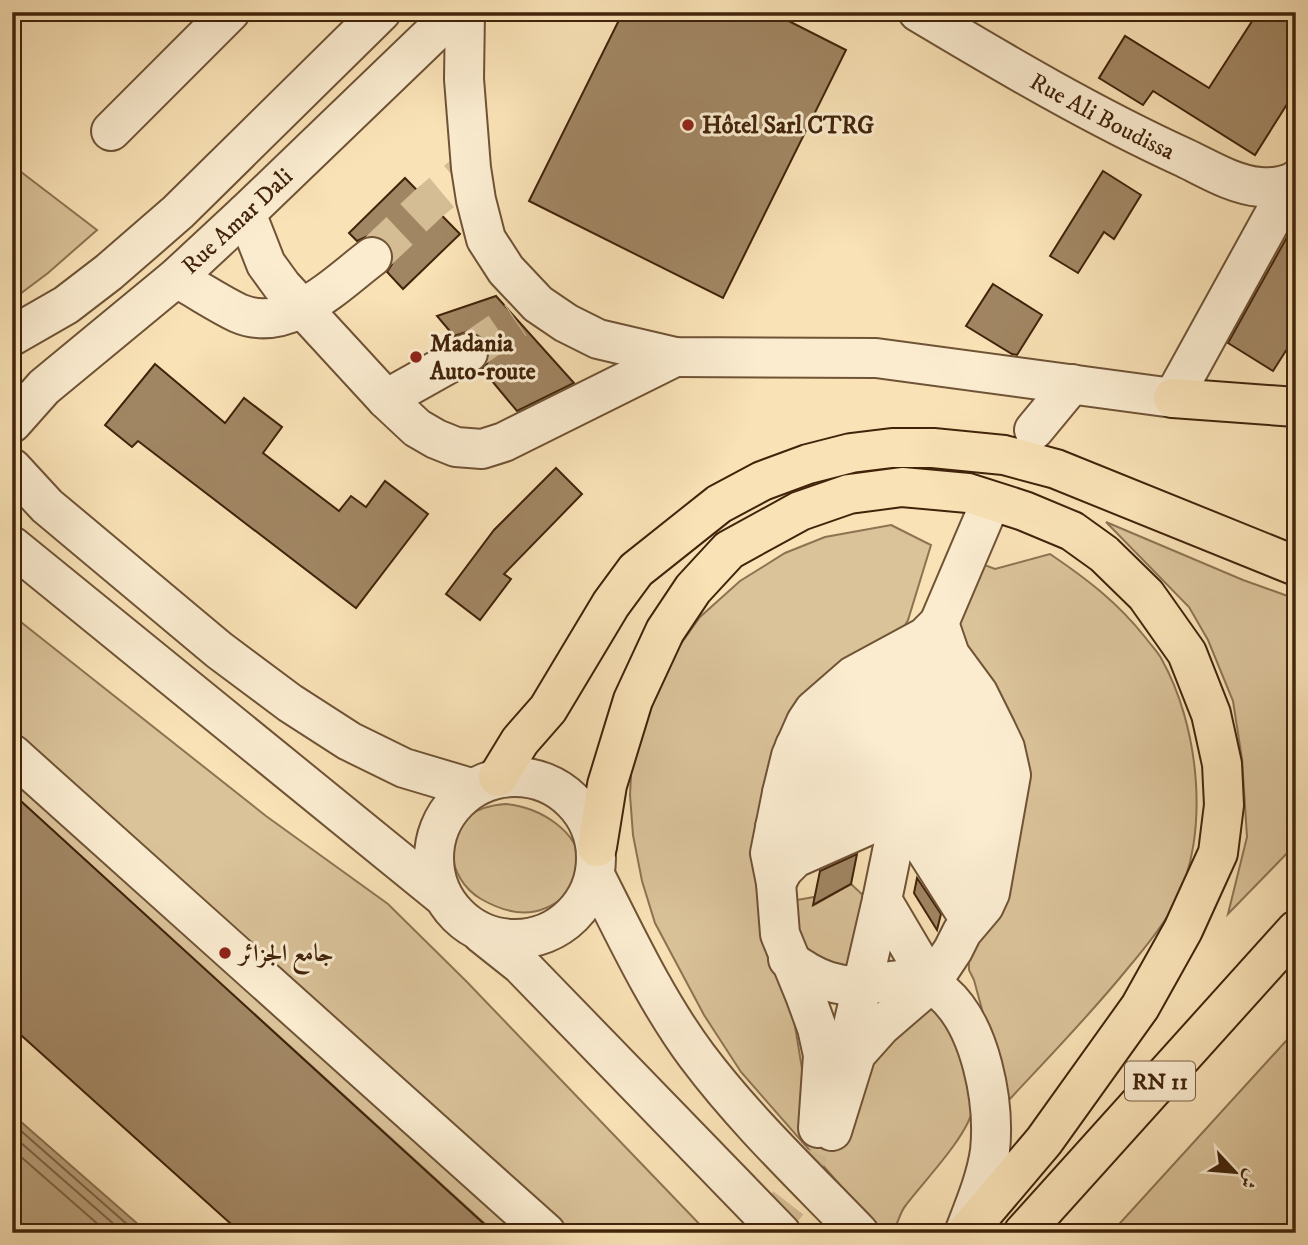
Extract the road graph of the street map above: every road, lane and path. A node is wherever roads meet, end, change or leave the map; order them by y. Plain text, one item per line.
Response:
1 (230, 12) edge
2 (381, 12) edge
3 (455, 12) edge
4 (465, 12) edge
5 (918, 12) edge
6 (111, 131) dead end
7 (1293, 182) edge
8 (246, 213) junction
9 (372, 257) tunnel mouth
10 (176, 278) junction
11 (302, 309) junction
12 (12, 336) edge
13 (468, 353) tunnel mouth
14 (675, 357) junction
15 (1072, 384) junction
16 (1173, 398) junction
17 (386, 400) junction
18 (1296, 407) edge
19 (12, 424) edge
20 (1034, 430) dead end
21 (12, 468) edge
22 (985, 515) dead end
23 (12, 546) edge
24 (1296, 566) edge
25 (939, 624) junction
26 (928, 674) junction
27 (919, 720) junction
28 (795, 746) junction
29 (12, 754) edge
30 (909, 767) junction
31 (485, 782) junction
32 (1008, 797) junction
33 (778, 810) junction
34 (901, 811) junction
35 (999, 837) junction
36 (596, 861) junction
37 (776, 884) junction
38 (991, 884) junction
39 (441, 895) junction
40 (882, 900) junction
41 (970, 920) junction
42 (1296, 930) edge
43 (482, 934) junction
44 (788, 959) junction
45 (931, 983) junction
46 (862, 985) junction
47 (826, 1130) junction
48 (847, 1220) edge
49 (546, 1233) edge
50 (781, 1233) edge
51 (965, 1233) edge
52 (1023, 1233) edge

1 - 6 street
2 - 12 street, Rue Amar Dali
3 - 8 street, Rue Amar Dali
4 - 14 street
5 - 7 street, Rue Ali Boudissa
7 - 16 street
8 - 10 street, Rue Amar Dali
8 - 11 street
9 - 11 street
10 - 11 street
10 - 19 street, Rue Amar Dali
11 - 17 street
13 - 17 street
14 - 15 street
14 - 17 street
15 - 16 street
15 - 20 street
16 - 18 highway
21 - 31 street
22 - 25 street
23 - 39 street
24 - 31 highway
25 - 26 street
25 - 28 street
25 - 32 street
26 - 27 street
26 - 28 street
26 - 32 street
27 - 30 street
27 - 33 street
27 - 35 street
28 - 33 street
29 - 49 street
30 - 33 street
30 - 34 street
30 - 38 street
31 - 36 street
31 - 39 street
32 - 35 street
33 - 37 street
34 - 37 street
34 - 40 street
34 - 41 street
35 - 38 street
36 - 43 street
36 - 48 street
36 - 51 highway
37 - 44 street
38 - 41 street
39 - 43 street
40 - 45 street
40 - 46 street
41 - 45 street
42 - 52 highway, RN 11
43 - 50 street
44 - 46 street
44 - 47 street
45 - 46 street
45 - 47 street
45 - 51 street
46 - 47 street

